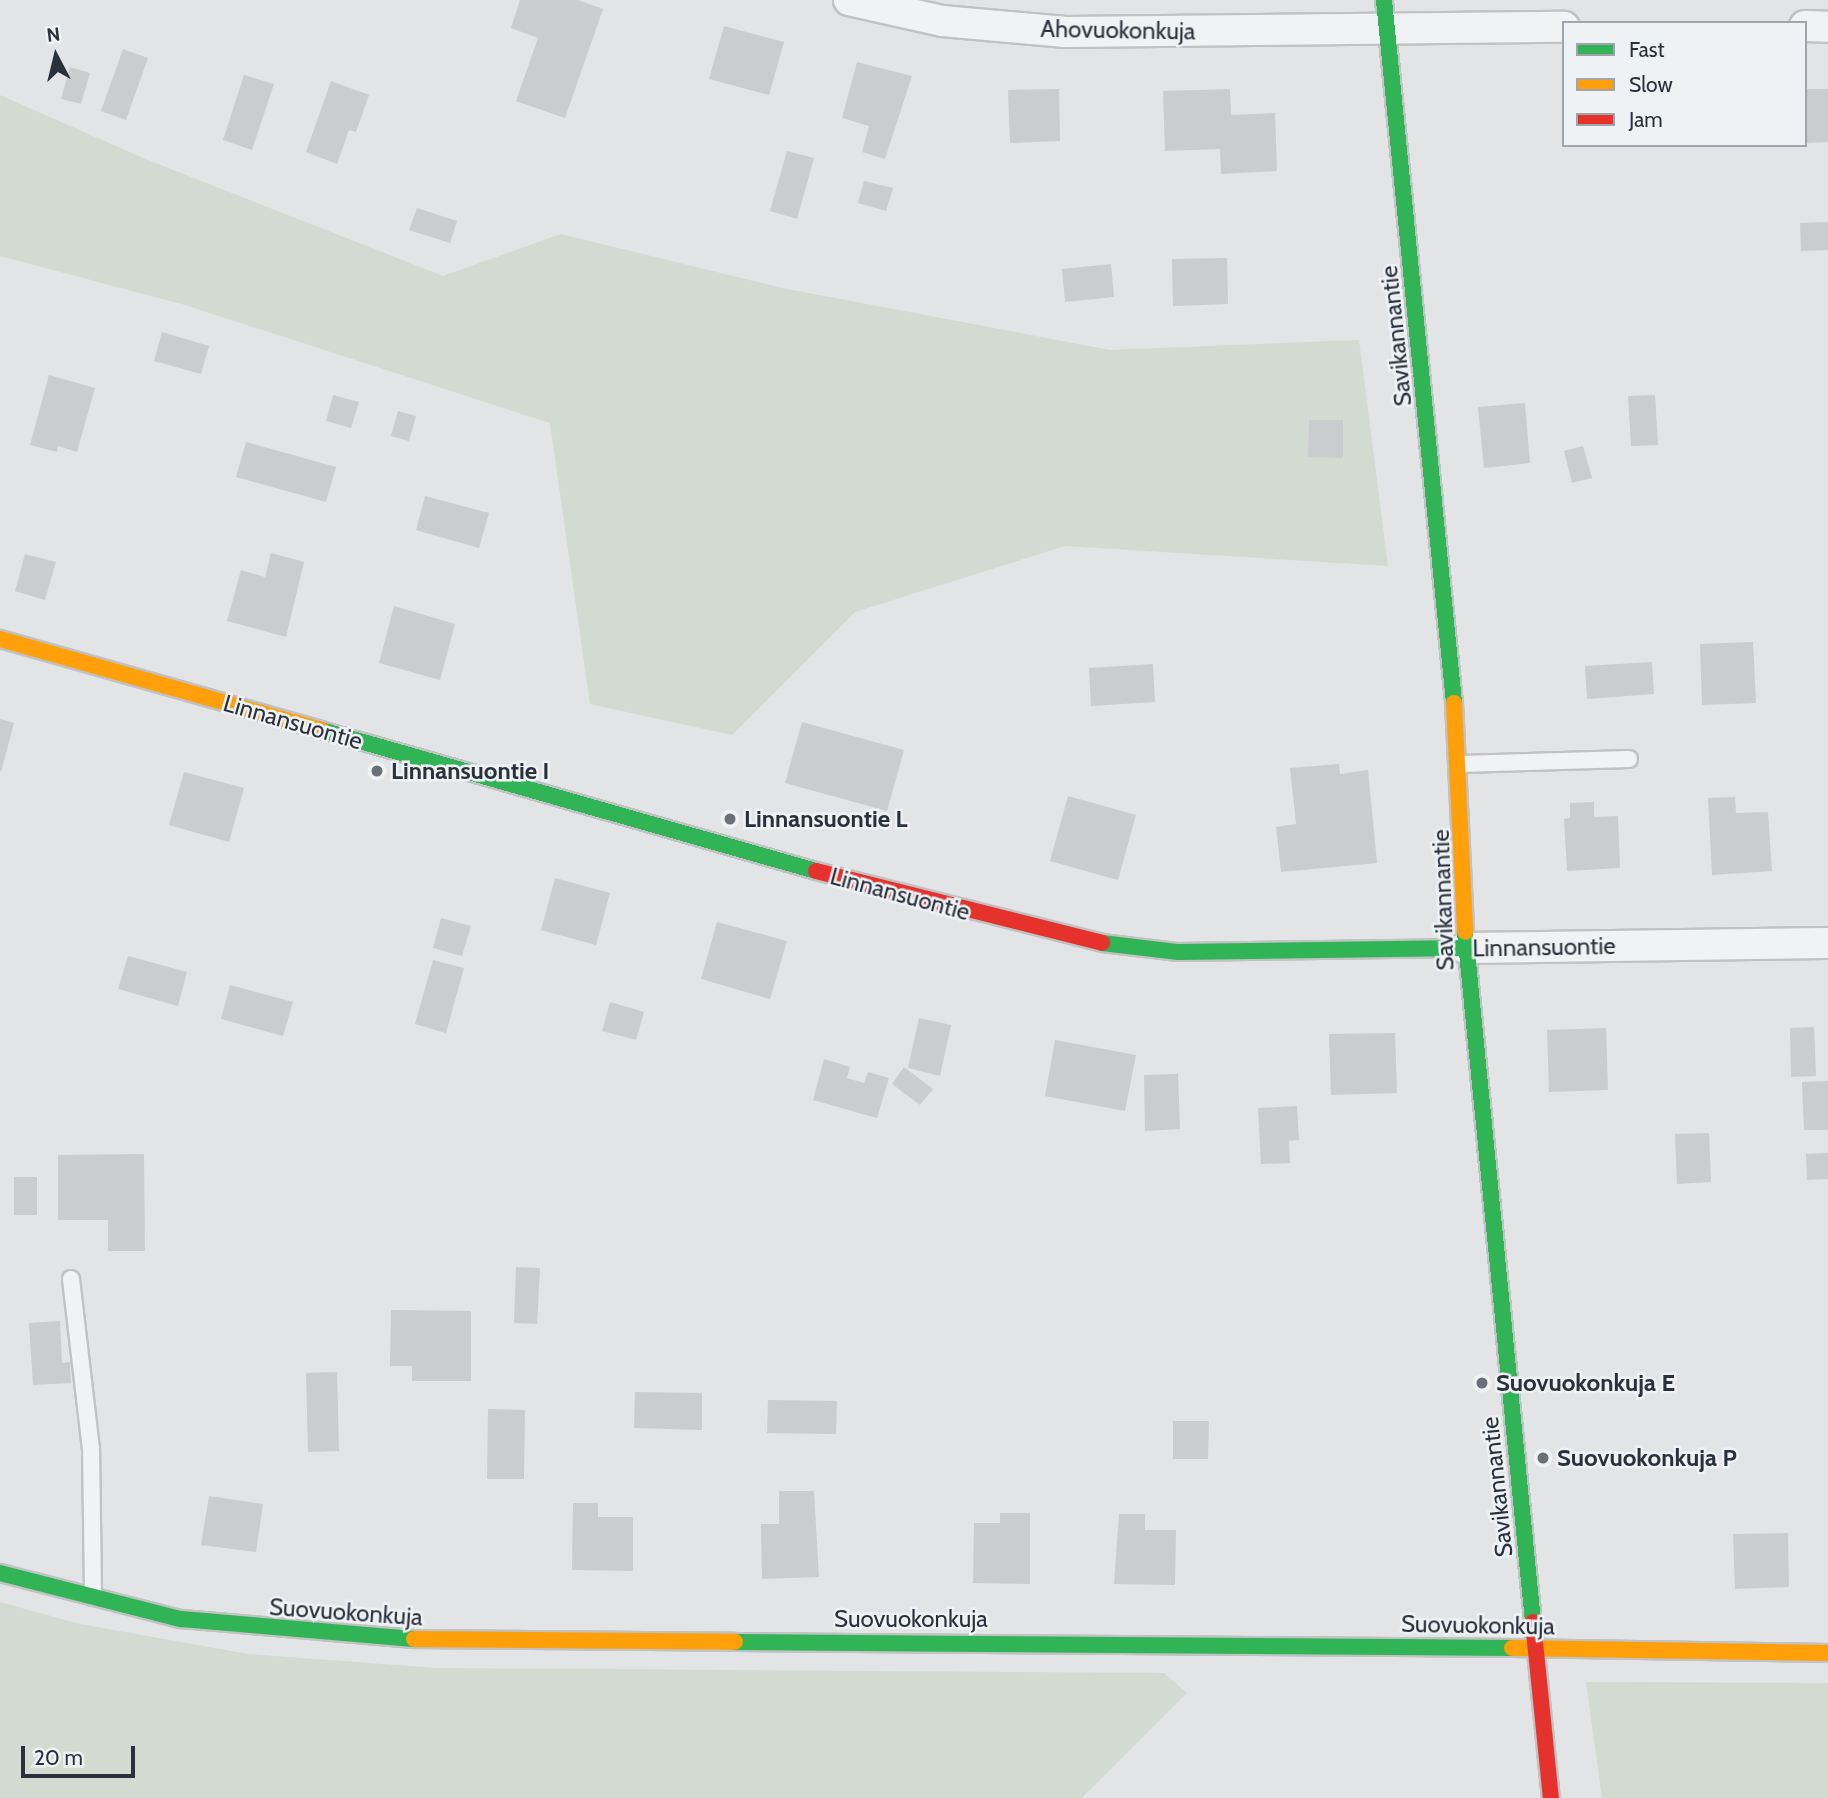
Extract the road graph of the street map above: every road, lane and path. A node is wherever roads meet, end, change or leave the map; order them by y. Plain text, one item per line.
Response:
1 (849, 0) edge
2 (1384, 0) edge
3 (1807, 26) edge
4 (1562, 27) edge
5 (1828, 27) edge
6 (1390, 31) junction
7 (0, 639) edge
8 (1629, 758) dead end
9 (1460, 764) junction
10 (1828, 943) edge
11 (1465, 948) junction
12 (71, 1279) dead end
13 (0, 1573) edge
14 (93, 1600) junction
15 (1536, 1648) junction
16 (1828, 1653) edge
17 (1551, 1798) edge

1 - 6 street, Ahovuokonkuja
2 - 6 street, Savikannantie
3 - 5 street
4 - 6 street, Ahovuokonkuja
6 - 9 street, Savikannantie
7 - 11 street, Linnansuontie
8 - 9 lane
9 - 11 street, Savikannantie
10 - 11 street, Linnansuontie
11 - 15 street, Savikannantie
12 - 14 lane
13 - 14 street, Suovuokonkuja
14 - 15 street, Suovuokonkuja
15 - 16 street, Suovuokonkuja
15 - 17 street, Savikannantie

